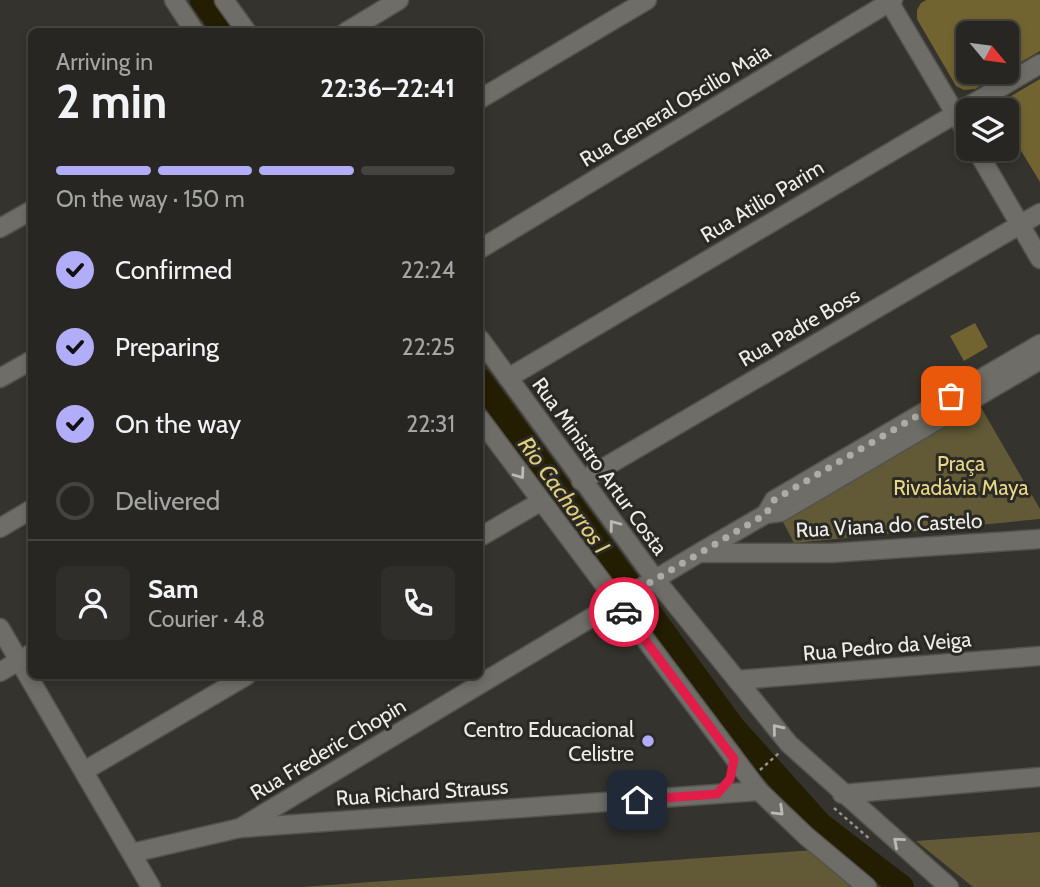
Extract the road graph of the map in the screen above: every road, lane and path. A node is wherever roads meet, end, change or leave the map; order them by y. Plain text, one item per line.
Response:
1 (174, 0) edge
2 (224, 0) edge
3 (399, 0) edge
4 (648, 0) edge
5 (890, 1) edge
6 (192, 28) edge
7 (244, 28) edge
8 (353, 28) edge
9 (1040, 64) edge
10 (483, 97) edge
11 (955, 113) junction
12 (983, 161) edge
13 (28, 212) edge
14 (1040, 213) edge
15 (1021, 224) junction
16 (0, 228) edge
17 (483, 247) edge
18 (1040, 259) edge
19 (483, 343) edge
20 (1040, 344) edge
21 (1040, 360) edge
22 (28, 362) edge
23 (0, 378) edge
24 (508, 378) junction
25 (483, 423) edge
26 (560, 468) dead end
27 (581, 481) junction
28 (539, 493) junction
29 (28, 511) edge
30 (766, 514) junction
31 (0, 528) edge
32 (483, 535) edge
33 (1040, 539) edge
34 (699, 553) junction
35 (650, 582) junction
36 (621, 600) junction
37 (0, 628) edge
38 (25, 656) edge
39 (1040, 656) edge
40 (0, 672) edge
41 (37, 679) edge
42 (241, 679) edge
43 (737, 680) junction
44 (781, 751) dead end
45 (734, 759) junction
46 (760, 770) dead end
47 (84, 771) junction
48 (1040, 777) edge
49 (759, 791) junction
50 (717, 794) junction
51 (842, 794) junction
52 (240, 828) junction
53 (132, 853) junction
54 (151, 887) edge
55 (867, 887) edge
56 (949, 887) edge

1 - 6 street
2 - 7 street
3 - 8 street
4 - 10 street
5 - 11 street
5 - 17 street, Rua General Oscilio Maia
9 - 11 street, Rua Atilio Parim
11 - 24 street, Rua Atilio Parim
12 - 15 street
13 - 16 street
14 - 15 street, Rua Padre Boss
15 - 18 street
15 - 27 street, Rua Padre Boss
19 - 24 street, Rua Ministro Artur Costa
20 - 30 street
21 - 30 street
22 - 23 street
24 - 27 street, Rua Ministro Artur Costa
25 -> 28 street
26 - 28 path
35 -> 27 street, Rua Ministro Artur Costa
28 - 32 street
28 - 36 street
29 - 31 street
30 - 34 street, Rua Frederic Chopin
33 - 34 street, Rua Viana do Castelo
34 - 35 street, Rua Frederic Chopin
35 - 36 street, Rua Frederic Chopin
35 - 43 street, Rua Ministro Artur Costa
36 - 45 street
36 - 52 street, Rua Frederic Chopin
37 - 38 street
38 - 40 street
39 - 43 street, Rua Pedro da Veiga
41 - 47 street
42 - 47 street
51 -> 43 street, Rua Ministro Artur Costa
44 - 46 path
45 - 49 street
45 - 50 street
47 - 53 street
48 - 51 street
49 - 50 street, Rua Richard Strauss
49 -> 55 street
50 - 52 street, Rua Richard Strauss
56 -> 51 street, Rua Ministro Artur Costa
52 - 53 street, Rua Richard Strauss
53 - 54 street

